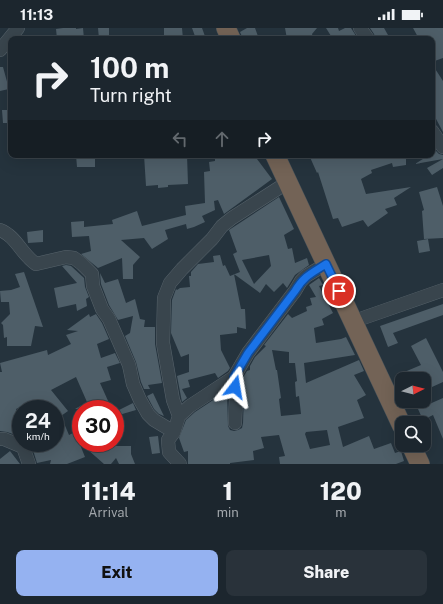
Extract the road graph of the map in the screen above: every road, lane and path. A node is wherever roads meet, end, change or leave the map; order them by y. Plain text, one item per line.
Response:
1 (18, 28) edge
2 (11, 36) edge
3 (8, 40) edge
4 (0, 50) edge
5 (435, 135) edge
6 (443, 147) edge
7 (277, 158) edge
8 (287, 158) edge
9 (288, 182) junction
10 (0, 230) edge
11 (326, 264) junction
12 (443, 290) edge
13 (363, 318) junction
14 (234, 377) junction
15 (180, 416) junction
16 (397, 416) edge
17 (409, 416) edge
18 (234, 423) dead end
19 (174, 432) junction
20 (0, 439) edge
21 (414, 452) edge
22 (425, 452) edge
23 (29, 464) edge
24 (180, 464) edge
25 (420, 464) edge
26 (431, 464) edge

1 - 2 street
3 - 4 street
5 - 6 street
7 - 9 highway
8 - 13 highway
9 - 11 highway
9 - 15 street
10 - 19 street
11 - 14 street
11 - 16 highway
12 - 13 street
13 - 17 highway
14 - 15 street
14 - 18 street
15 - 19 street
19 - 24 street
20 - 23 street
21 - 25 highway
22 - 26 highway

